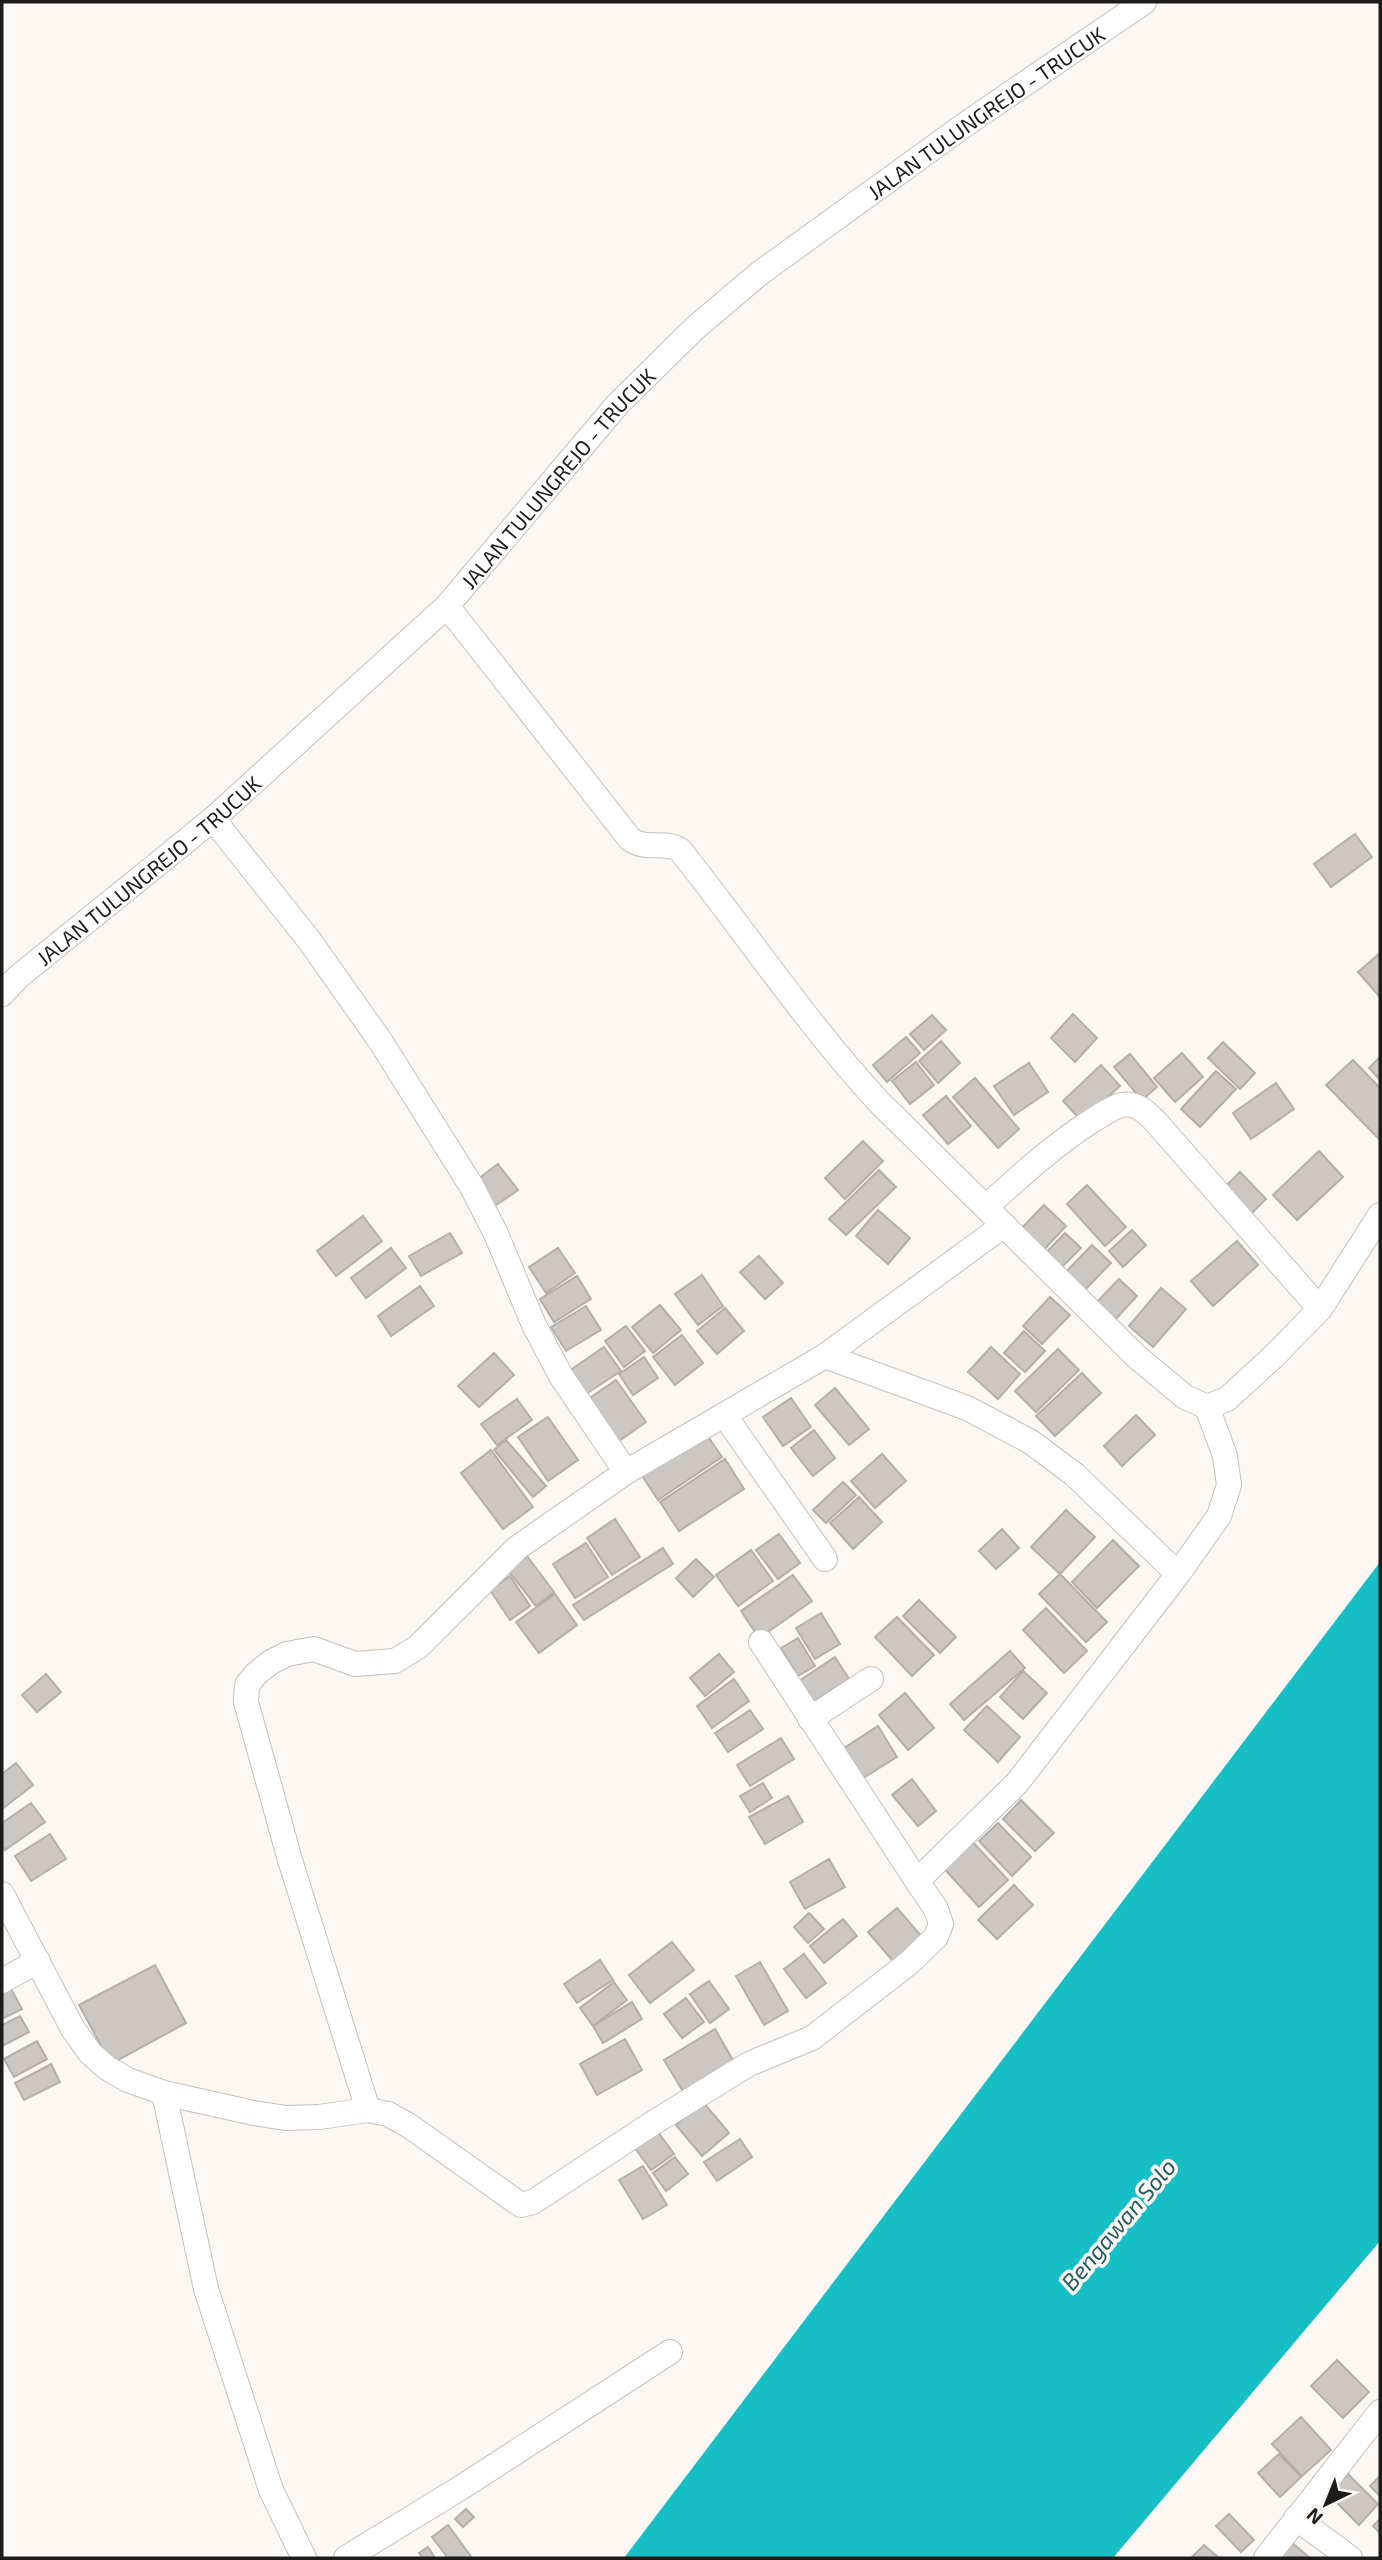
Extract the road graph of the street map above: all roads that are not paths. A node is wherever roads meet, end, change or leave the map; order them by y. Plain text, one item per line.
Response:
1 (1144, 2) edge
2 (447, 606) junction
3 (213, 819) junction
4 (2, 994) edge
5 (986, 1207) junction
6 (1380, 1215) edge
7 (1004, 1225) junction
8 (1320, 1309) junction
9 (825, 1356) junction
10 (1207, 1407) junction
11 (725, 1416) junction
12 (626, 1472) junction
13 (825, 1559) dead end
14 (1178, 1574) junction
15 (761, 1642) dead end
16 (871, 1679) dead end
17 (810, 1719) junction
18 (917, 1881) junction
19 (2, 1894) edge
20 (38, 1961) junction
21 (2, 1981) edge
22 (164, 2093) junction
23 (368, 2110) junction
24 (670, 2352) dead end
25 (1380, 2412) edge
26 (1296, 2518) junction
27 (304, 2558) edge
28 (346, 2558) edge
29 (1266, 2558) edge
30 (1350, 2558) edge

1 - 2 street, JALAN TULUNGREJO - TRUCUK
2 - 3 street, JALAN TULUNGREJO - TRUCUK
2 - 5 street
3 - 4 street, JALAN TULUNGREJO - TRUCUK
3 - 12 street
5 - 7 street
5 - 8 street
6 - 8 street
7 - 9 street
7 - 10 street
8 - 10 street
9 - 11 street
9 - 14 street
10 - 14 street
11 - 12 street
11 - 13 street
12 - 23 street
14 - 18 street
15 - 17 street
16 - 17 street
17 - 18 street
18 - 23 street
19 - 20 street
20 - 21 street
20 - 22 street
22 - 23 street
22 - 27 street
24 - 28 street
25 - 26 street
26 - 29 street
26 - 30 street

